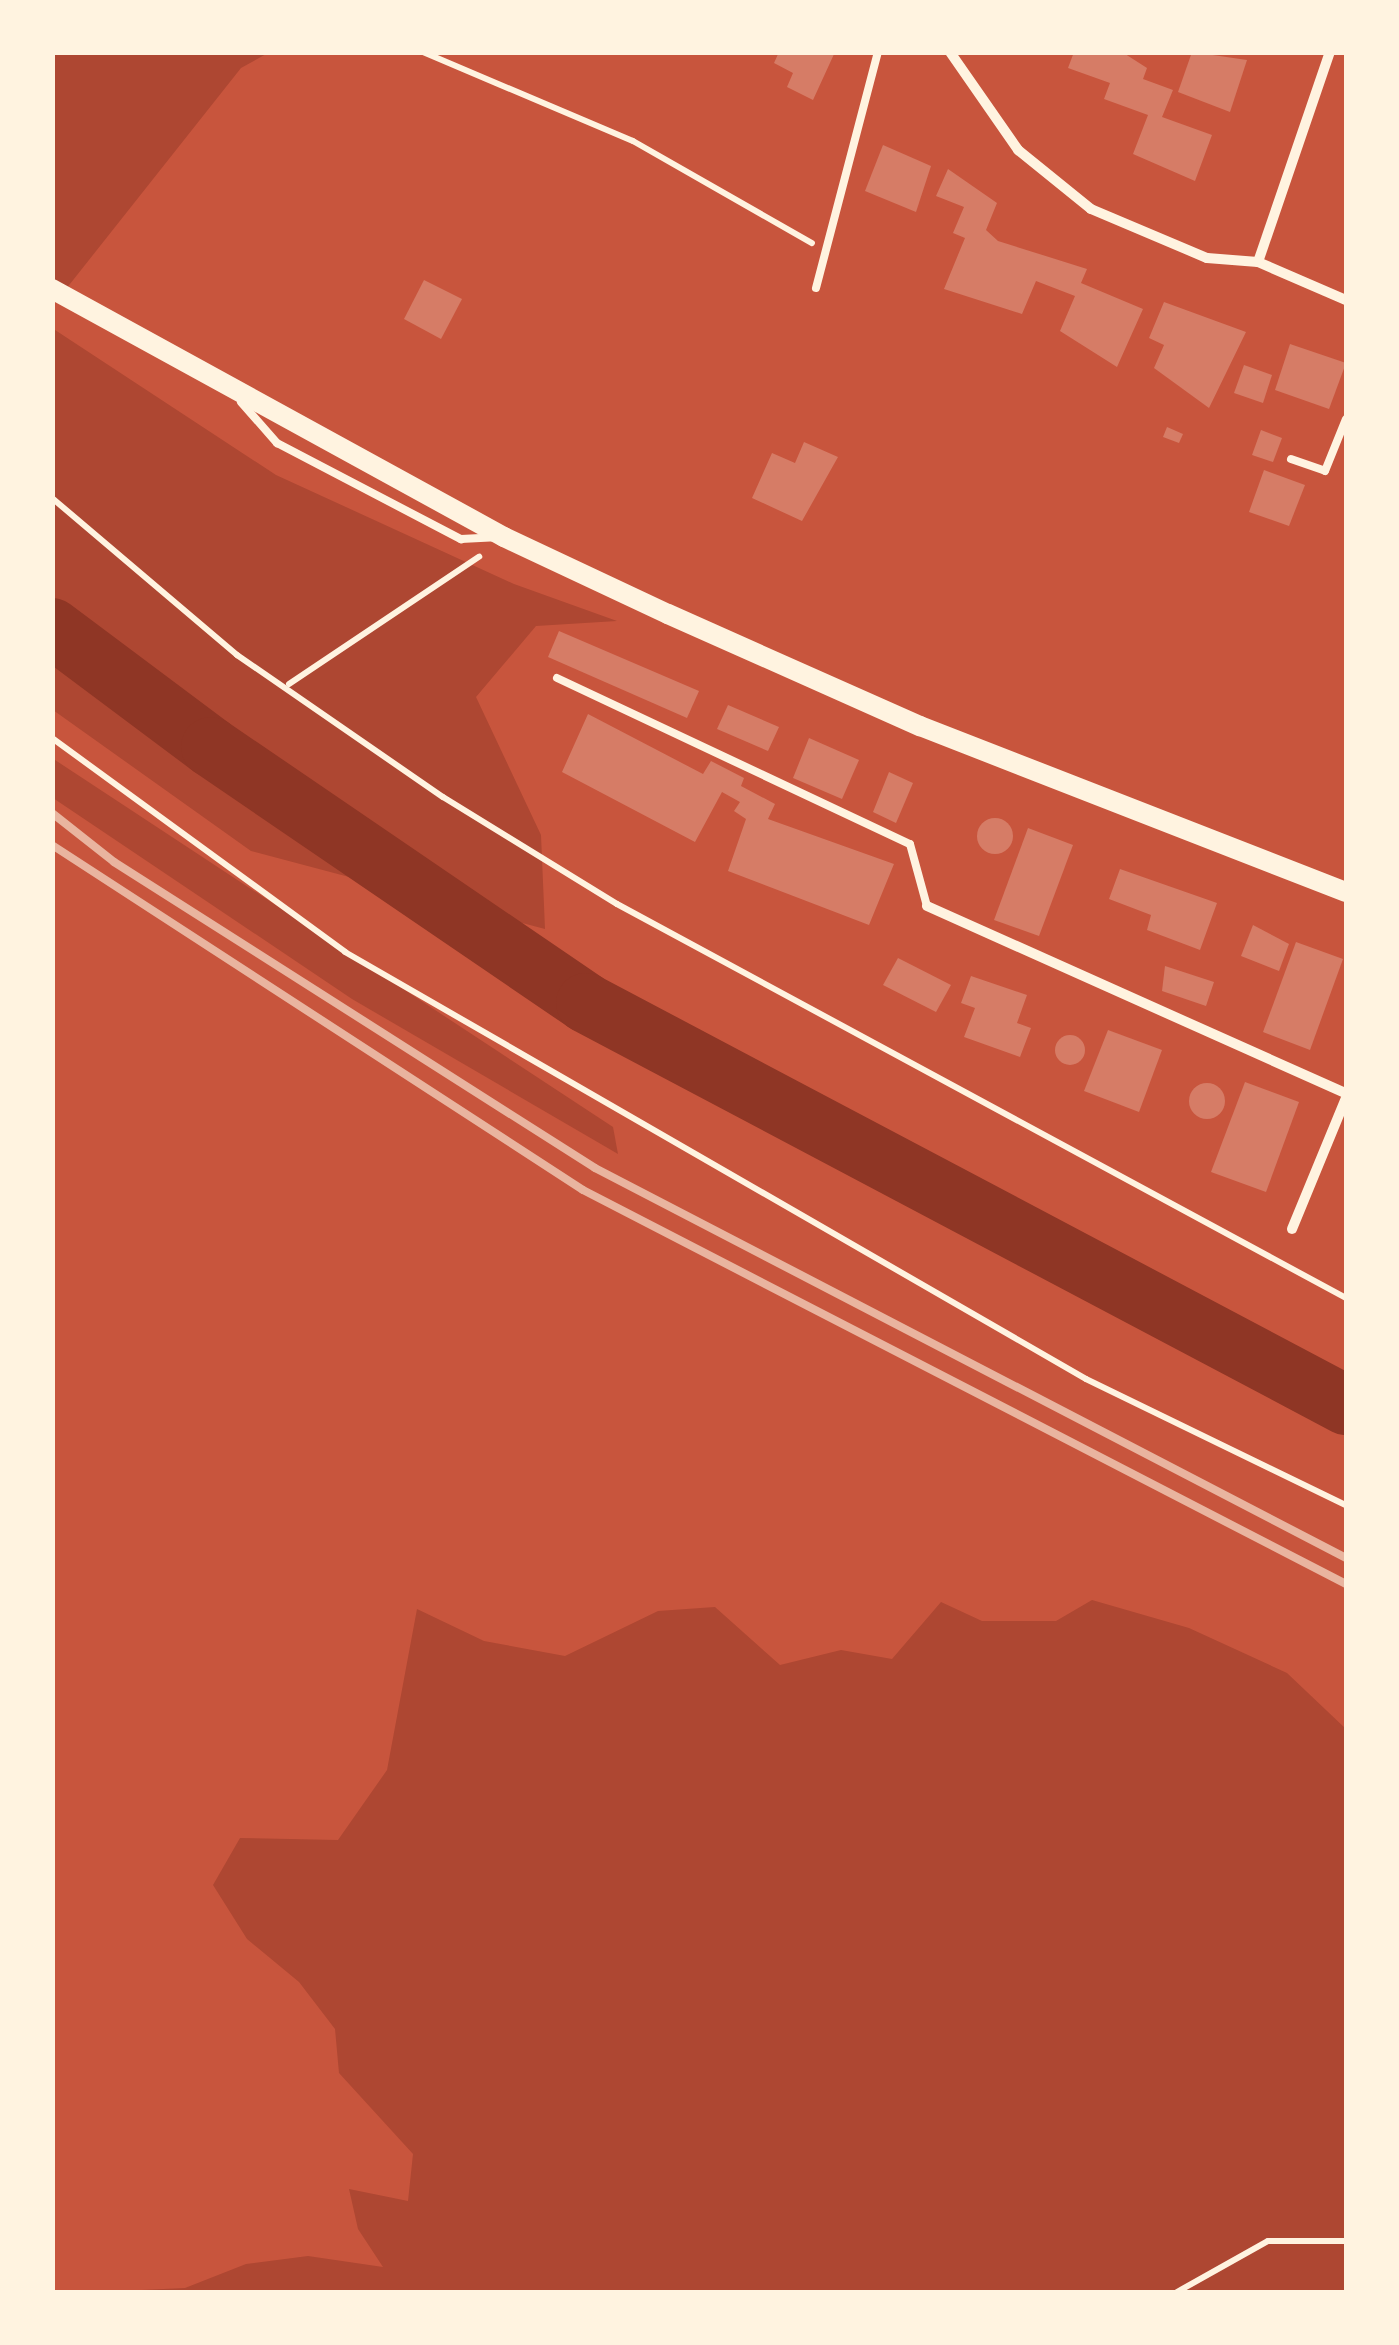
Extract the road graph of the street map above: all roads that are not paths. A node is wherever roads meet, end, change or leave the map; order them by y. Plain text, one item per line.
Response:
1 (878, 52) edge
2 (950, 52) edge
3 (1330, 52) edge
4 (1258, 262) junction
5 (816, 288) dead end
6 (52, 289) edge
7 (1346, 300) edge
8 (1346, 419) edge
9 (1292, 459) dead end
10 (558, 678) dead end
11 (1346, 892) edge
12 (927, 906) joint
13 (1346, 1096) edge
14 (1292, 1229) dead end

1 - 5 lane
2 - 4 street
3 - 4 street
4 - 7 street
6 - 11 main road
8 - 9 lane
10 - 12 lane
12 - 13 street
13 - 14 street

